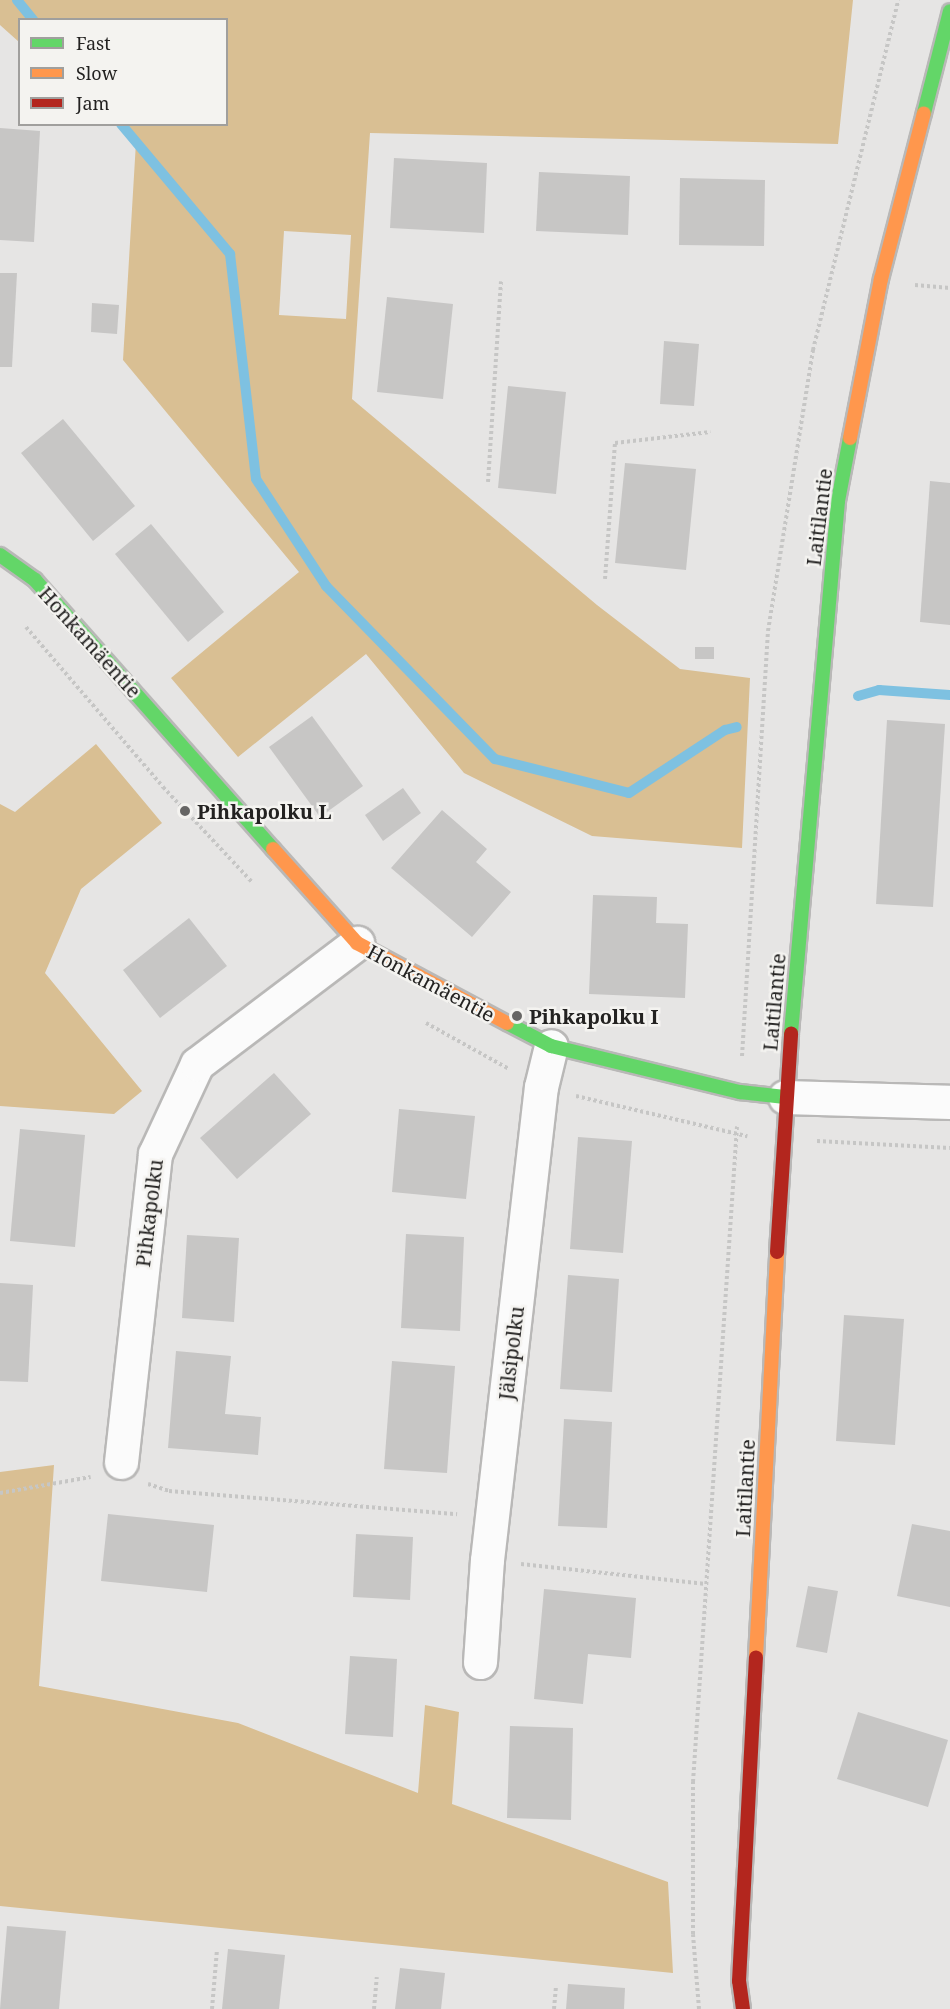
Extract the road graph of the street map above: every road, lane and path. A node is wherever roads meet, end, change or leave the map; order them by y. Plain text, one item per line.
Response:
1 (950, 11) edge
2 (501, 281) dead end
3 (710, 432) dead end
4 (488, 482) dead end
5 (0, 555) edge
6 (605, 579) dead end
7 (357, 943) junction
8 (551, 1046) junction
9 (785, 1097) junction
10 (950, 1102) edge
11 (736, 1136) dead end
12 (783, 1139) junction
13 (950, 1148) edge
14 (121, 1462) junction
15 (0, 1493) edge
16 (492, 1517) junction
17 (487, 1560) junction
18 (706, 1584) dead end
19 (480, 1662) dead end
20 (218, 1949) dead end
21 (376, 1977) dead end
22 (556, 1986) dead end
23 (212, 2009) edge
24 (374, 2009) edge
25 (554, 2009) edge
26 (743, 2009) edge

1 - 9 street, Laitilantie
2 - 4 path
3 - 6 path
5 - 7 street, Honkamäentie
7 - 8 street, Honkamäentie
7 - 14 street, Pihkapolku
8 - 9 street, Honkamäentie
8 - 16 street, Jälsipolku
9 - 10 street, Honkamäentie
9 - 12 street, Laitilantie
11 - 12 path
12 - 13 path
12 - 26 street, Laitilantie
14 - 15 path
14 - 16 path
16 - 17 street, Jälsipolku
17 - 18 path
17 - 19 street, Jälsipolku
20 - 23 path
21 - 24 path
22 - 25 path

